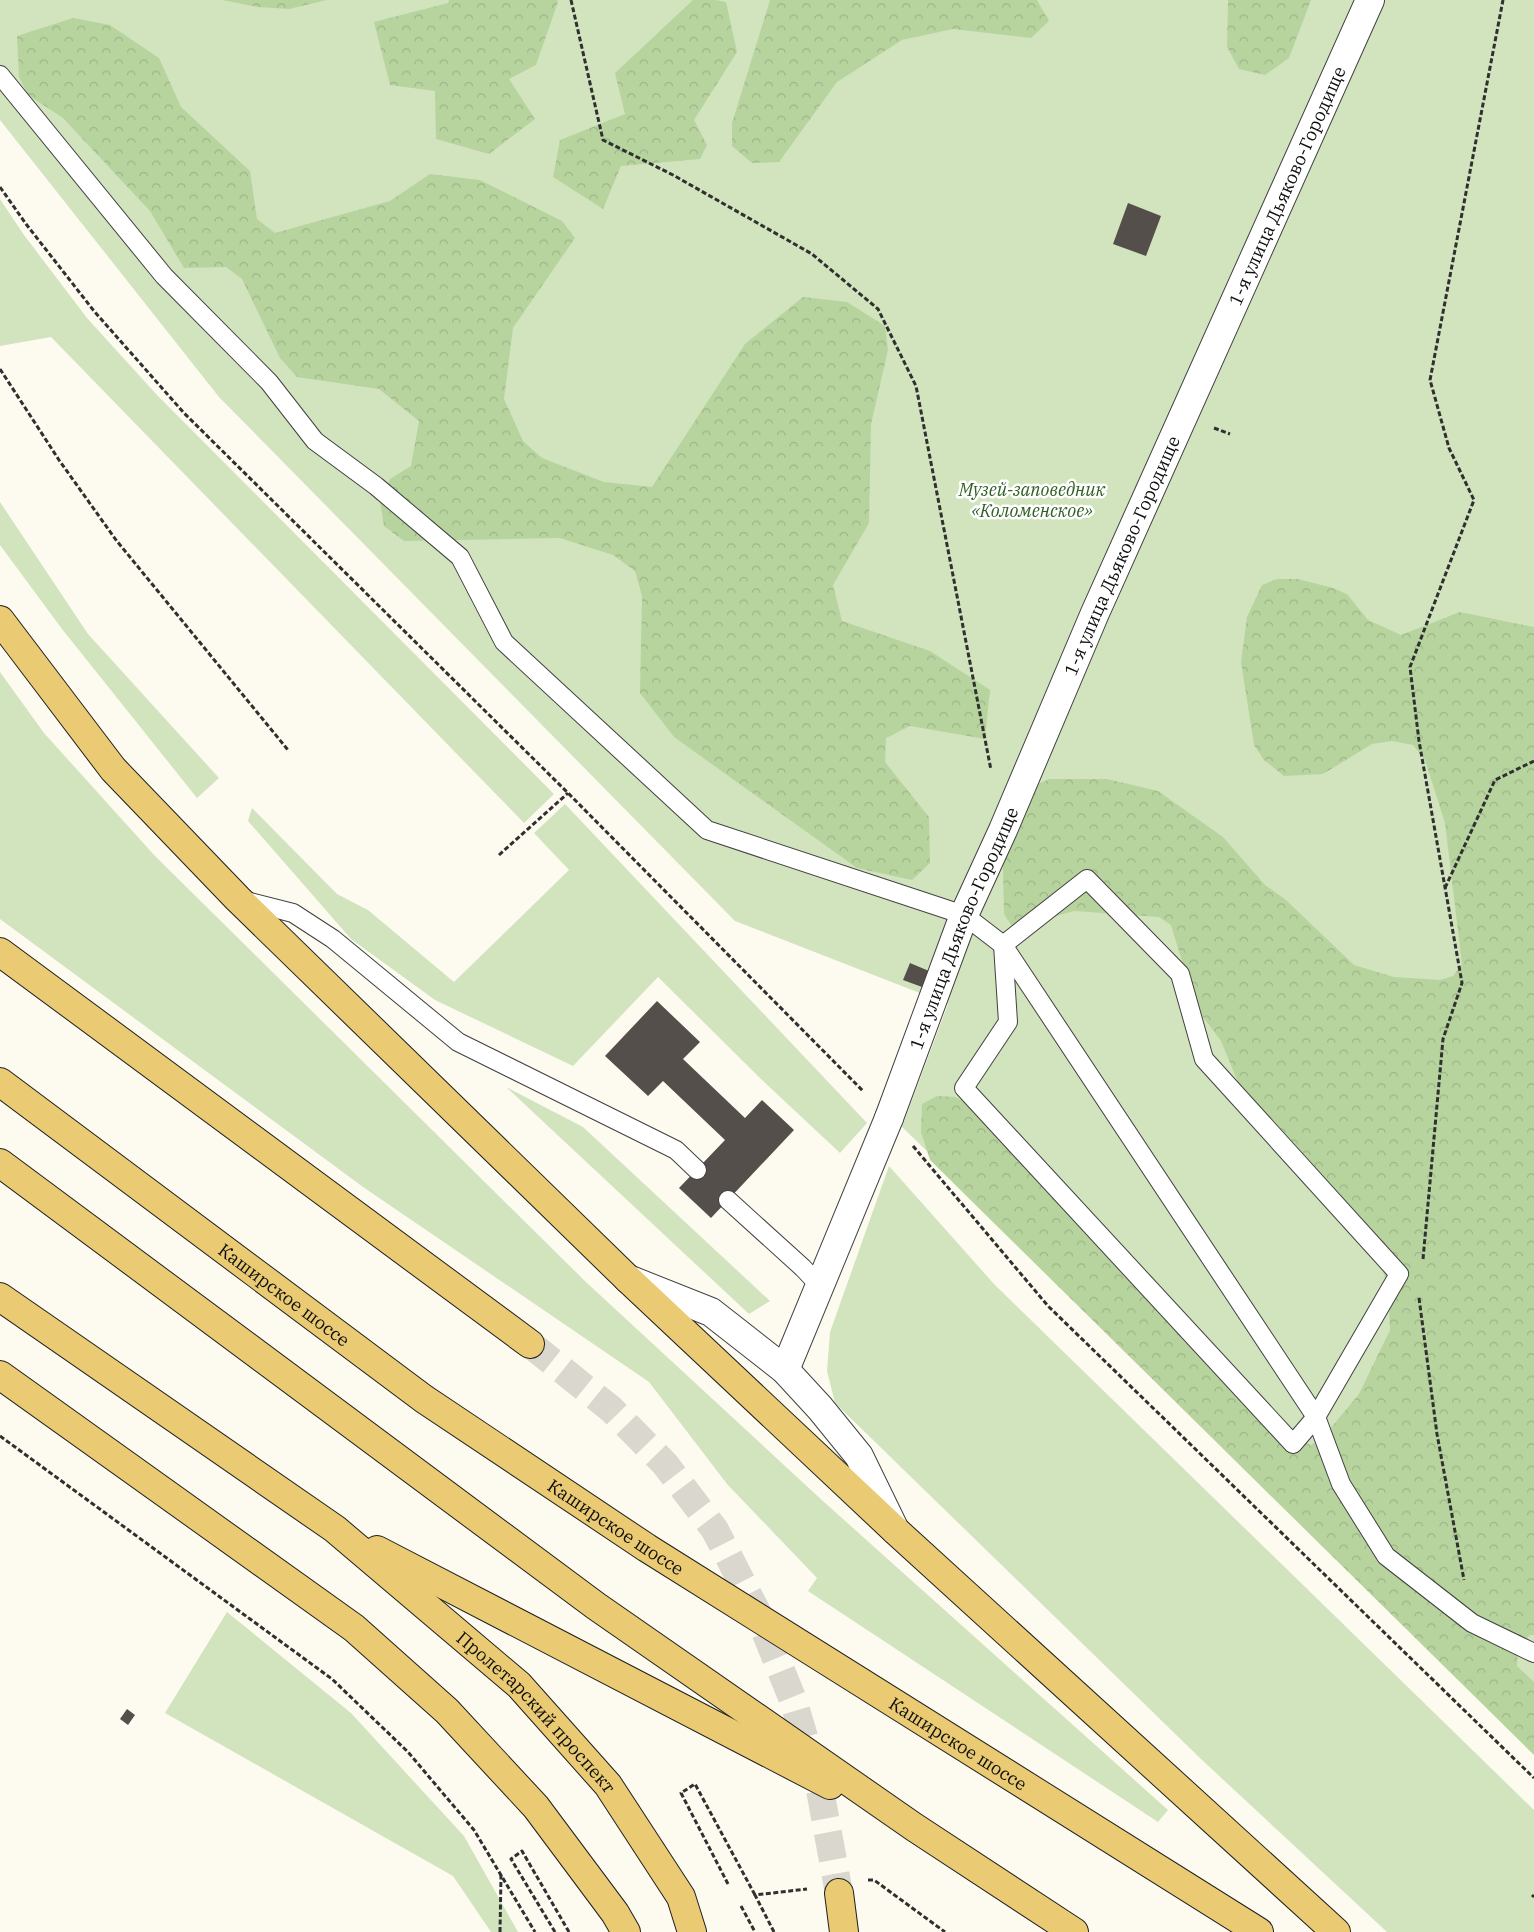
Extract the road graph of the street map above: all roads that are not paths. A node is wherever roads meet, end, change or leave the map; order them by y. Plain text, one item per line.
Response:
1 (1370, 0) edge
2 (0, 75) edge
3 (0, 620) edge
4 (238, 899) junction
5 (964, 915) junction
6 (1003, 944) junction
7 (0, 952) edge
8 (0, 1082) edge
9 (0, 1163) edge
10 (697, 1170) dead end
11 (728, 1200) dead end
12 (628, 1279) junction
13 (819, 1285) junction
14 (0, 1297) edge
15 (530, 1344) tunnel mouth
16 (785, 1370) junction
17 (0, 1375) edge
18 (1316, 1417) junction
19 (335, 1529) junction
20 (896, 1531) junction
21 (1534, 1653) edge
22 (914, 1826) junction
23 (839, 1893) tunnel mouth
24 (626, 1932) edge
25 (692, 1932) edge
26 (844, 1932) edge
27 (1074, 1932) edge
28 (1259, 1932) edge
29 (1336, 1932) edge

1 - 5 street, 1-я улица Дьяково-Городище
2 - 5 lane
3 - 4 main road
4 - 10 lane
4 - 12 main road
5 - 6 lane
5 - 13 street, 1-я улица Дьяково-Городище
6 - 18 lane
6 - 18 lane
6 - 18 lane
7 - 15 main road
8 - 28 main road, Каширское шоссе
9 - 22 main road
11 - 13 lane
12 - 16 street
12 - 20 main road
13 - 16 street, 1-я улица Дьяково-Городище
14 - 19 main road
16 - 20 street
17 - 24 main road
18 - 21 lane
19 - 22 main road
19 - 25 main road, Пролетарский проспект
20 - 29 main road
22 - 27 main road
23 - 26 main road

